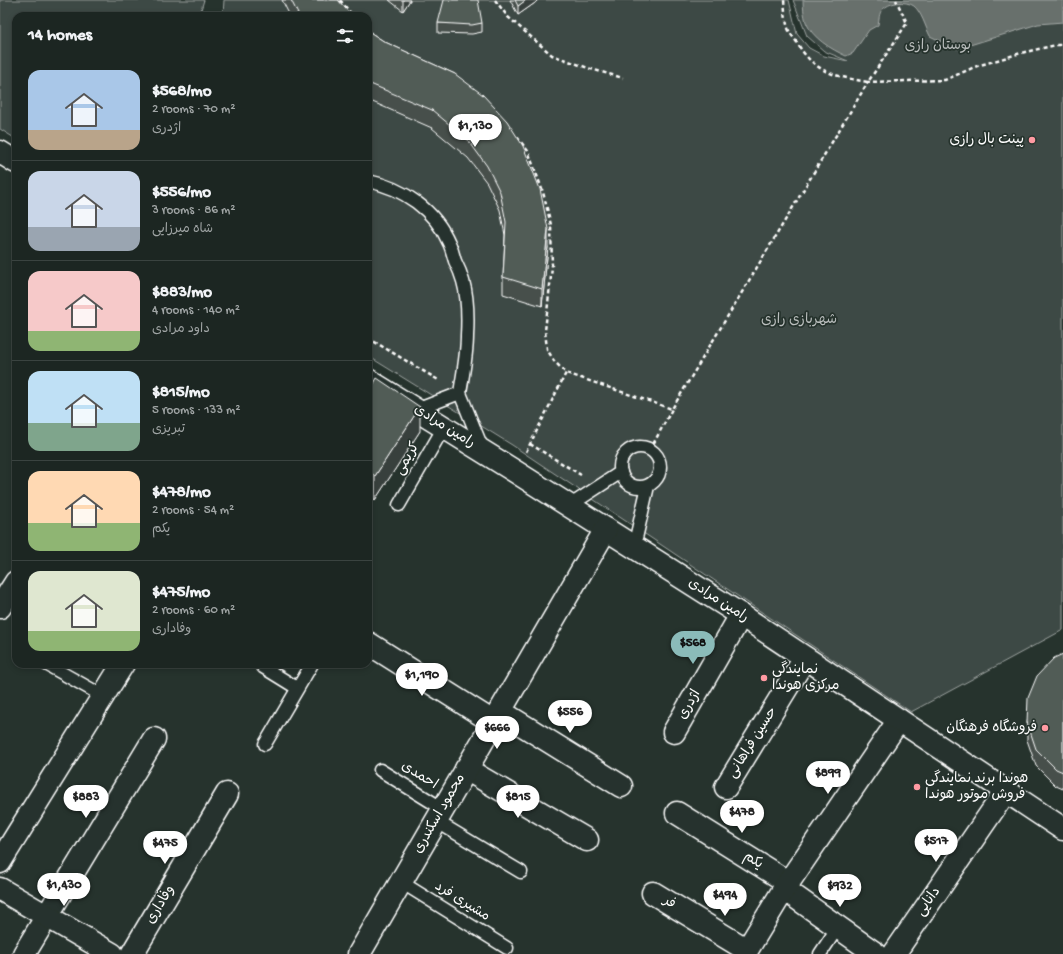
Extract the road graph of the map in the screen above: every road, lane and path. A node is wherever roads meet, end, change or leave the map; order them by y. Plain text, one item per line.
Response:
1 (340, 0) edge
2 (495, 0) edge
3 (784, 0) edge
4 (896, 0) edge
5 (350, 12) edge
6 (372, 34) edge
7 (379, 39) edge
8 (1063, 45) edge
9 (623, 78) dead end
10 (868, 82) junction
11 (515, 134) edge
12 (0, 152) edge
13 (12, 160) edge
14 (372, 182) edge
15 (372, 340) edge
16 (566, 373) junction
17 (372, 382) edge
18 (460, 393) junction
19 (672, 409) junction
20 (416, 410) junction
21 (444, 427) junction
22 (530, 444) junction
23 (650, 450) junction
24 (485, 453) junction
25 (516, 472) junction
26 (621, 472) junction
27 (599, 486) junction
28 (648, 486) junction
29 (399, 505) dead end
30 (569, 506) junction
31 (606, 529) junction
32 (634, 547) junction
33 (12, 588) edge
34 (0, 607) edge
35 (741, 615) junction
36 (372, 645) edge
37 (805, 658) junction
38 (53, 668) edge
39 (120, 668) edge
40 (266, 668) edge
41 (310, 668) edge
42 (298, 688) junction
43 (103, 696) junction
44 (497, 717) junction
45 (899, 720) junction
46 (674, 732) dead end
47 (154, 739) dead end
48 (265, 744) dead end
49 (466, 769) junction
50 (380, 770) dead end
51 (622, 786) dead end
52 (726, 787) dead end
53 (1006, 791) junction
54 (227, 794) dead end
55 (677, 813) dead end
56 (440, 815) junction
57 (1063, 829) edge
58 (587, 840) dead end
59 (0, 862) edge
60 (521, 872) dead end
61 (401, 882) junction
62 (786, 886) junction
63 (0, 889) edge
64 (652, 893) dead end
65 (47, 916) junction
66 (838, 927) junction
67 (507, 948) dead end
68 (108, 953) edge
69 (24, 954) edge
70 (132, 954) edge
71 (359, 954) edge
72 (820, 954) edge
73 (876, 954) edge
74 (894, 954) edge

1 - 5 path
2 - 9 path
3 - 10 path
4 - 10 path
6 - 7 path
8 - 10 path
10 - 19 path
11 - 16 path
12 - 13 street
14 - 18 lane
15 - 18 path
16 - 19 path
16 - 22 path
17 - 20 street, رامین مرادی
18 - 20 lane
18 - 24 lane
19 - 23 path
20 - 21 street, رامین مرادی
21 - 24 street, رامین مرادی
21 - 29 lane, کریمی
22 - 25 path
22 - 27 path
23 - 26 lane
23 - 28 lane
24 - 25 street, رامین مرادی
25 - 30 street, رامین مرادی
26 - 27 lane
26 - 28 lane
27 - 30 lane
28 - 32 lane
30 - 31 street, رامین مرادی
31 - 32 street, رامین مرادی
31 - 44 street, محمود اسکندری
32 - 35 street, رامین مرادی
33 - 34 street
35 - 37 street, رامین مرادی
35 - 46 street, اژدری
36 - 44 street
37 - 45 street, رامین مرادی
37 - 52 street, حسین فراهانی
38 - 43 lane
39 - 43 street
40 - 42 lane
41 - 42 lane
42 - 48 lane
43 - 59 street
44 - 49 street, محمود اسکندری
44 - 51 street
45 - 53 street, رامین مرادی
45 - 62 street
47 - 65 street
49 - 56 street, محمود اسکندری
49 - 58 street
50 - 56 lane, احمدی
53 - 57 street, رامین مرادی
53 - 74 street, دانایی
54 - 70 street, وفاداری
55 - 62 street, یکم
56 - 60 lane, احمدی
56 - 61 street, محمود اسکندری
61 - 67 lane, مشیری فرد
61 - 71 street, محمود اسکندری
62 - 64 street, فر
62 - 66 street, یکم
63 - 65 street
65 - 68 street
65 - 69 street
66 - 72 lane
66 - 73 street, یکم

